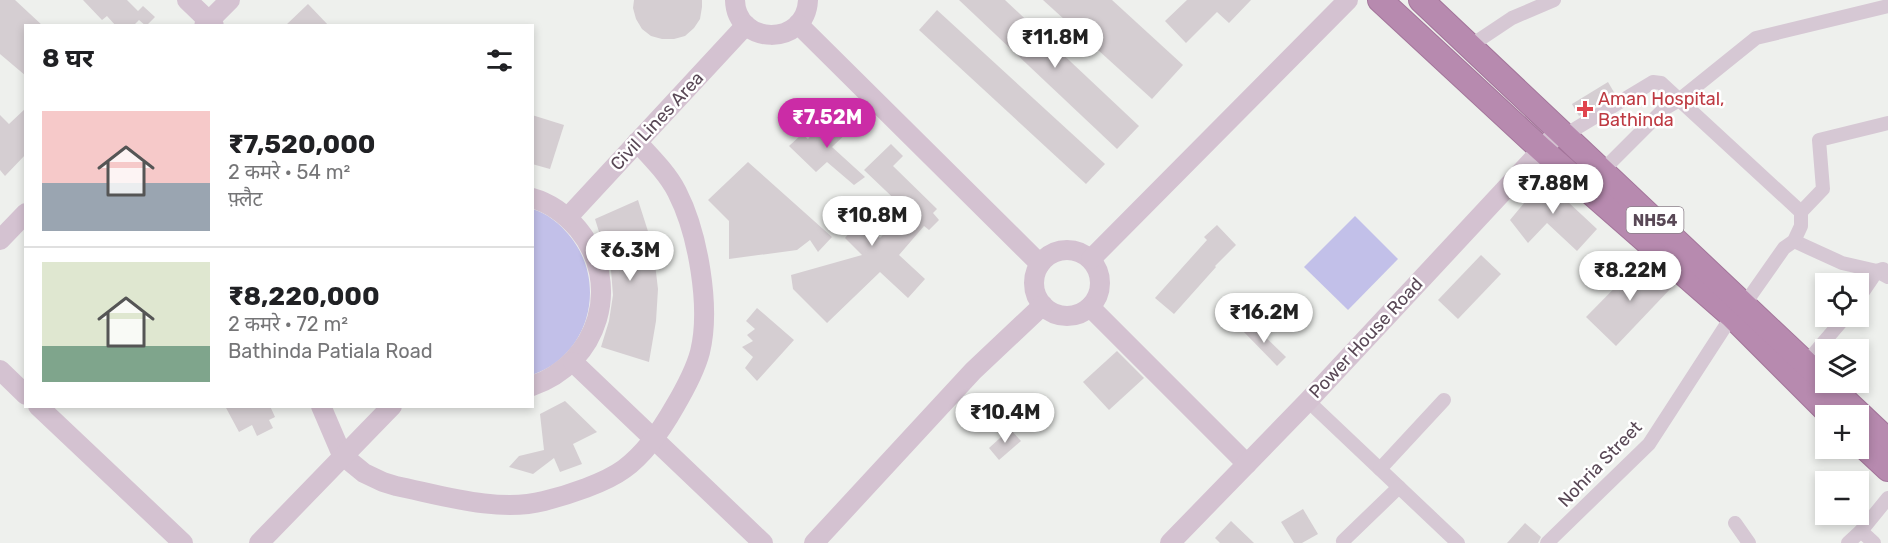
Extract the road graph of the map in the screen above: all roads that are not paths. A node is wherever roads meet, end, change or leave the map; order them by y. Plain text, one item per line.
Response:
1 (187, 0) edge
2 (230, 0) edge
3 (735, 0) edge
4 (808, 0) edge
5 (1348, 0) edge
6 (1380, 0) edge
7 (1421, 0) edge
8 (1554, 0) edge
9 (1888, 6) edge
10 (209, 24) edge
11 (798, 24) junction
12 (746, 25) junction
13 (1470, 46) junction
14 (1678, 100) junction
15 (1888, 123) edge
16 (1563, 133) junction
17 (637, 142) junction
18 (1541, 149) junction
19 (1602, 170) junction
20 (534, 199) edge
21 (1801, 212) junction
22 (24, 215) edge
23 (568, 217) junction
24 (0, 240) edge
25 (1794, 241) junction
26 (1091, 259) junction
27 (1040, 264) junction
28 (1884, 272) edge
29 (1869, 287) edge
30 (1043, 305) junction
31 (1090, 307) junction
32 (1739, 312) junction
33 (1837, 327) edge
34 (573, 362) junction
35 (1805, 364) junction
36 (0, 370) edge
37 (534, 385) edge
38 (24, 392) edge
39 (1444, 400) dead end
40 (1308, 401) junction
41 (1822, 405) edge
42 (40, 408) edge
43 (322, 408) edge
44 (390, 408) edge
45 (653, 439) junction
46 (1888, 441) edge
47 (1869, 451) edge
48 (344, 457) junction
49 (1247, 464) junction
50 (1380, 469) junction
51 (1888, 469) edge
52 (1399, 488) junction
53 (1888, 498) edge
54 (1735, 522) dead end
55 (1861, 531) junction
56 (183, 543) edge
57 (259, 543) edge
58 (763, 543) edge
59 (814, 543) edge
60 (1170, 543) edge
61 (1344, 543) edge
62 (1458, 543) edge
63 (1547, 543) edge
64 (1749, 543) edge
65 (1848, 543) edge
66 (1874, 543) edge

1 - 10 street
2 - 10 street
3 - 12 street
4 - 11 street
5 - 26 street
6 - 18 highway, NH54
7 - 13 highway, NH54
8 - 13 street
9 - 14 street
11 - 12 street
11 - 27 street
12 - 17 street, Civil Lines Area
13 - 16 highway, NH54
14 - 16 street
14 - 19 street
14 - 21 street
15 - 21 street
16 - 18 street, Power House Road
16 - 19 highway, NH54
17 - 23 street, Civil Lines Area
17 - 45 street
18 - 32 highway, NH54
18 - 40 street, Power House Road
19 - 32 highway, NH54
20 - 23 street
21 - 25 street
22 - 24 street
23 - 34 street
25 - 28 street
25 - 32 street, Nohria Street
26 - 27 street
26 - 31 street
27 - 30 street
28 - 29 street
30 - 31 street
30 - 59 street
31 - 49 street
32 - 35 highway, NH54
32 - 41 highway, NH54
32 - 63 street, Nohria Street
33 - 35 street
34 - 37 street
34 - 45 street
35 - 46 highway, NH54
36 - 38 street
39 - 50 street
40 - 49 street, Power House Road
40 - 50 street
42 - 56 street
43 - 48 street
44 - 48 street
45 - 48 street
45 - 58 street
47 - 51 highway
48 - 57 street
49 - 60 street, Power House Road
50 - 52 street
52 - 61 street
52 - 62 street
53 - 55 street
54 - 64 street
55 - 65 street
55 - 66 street

